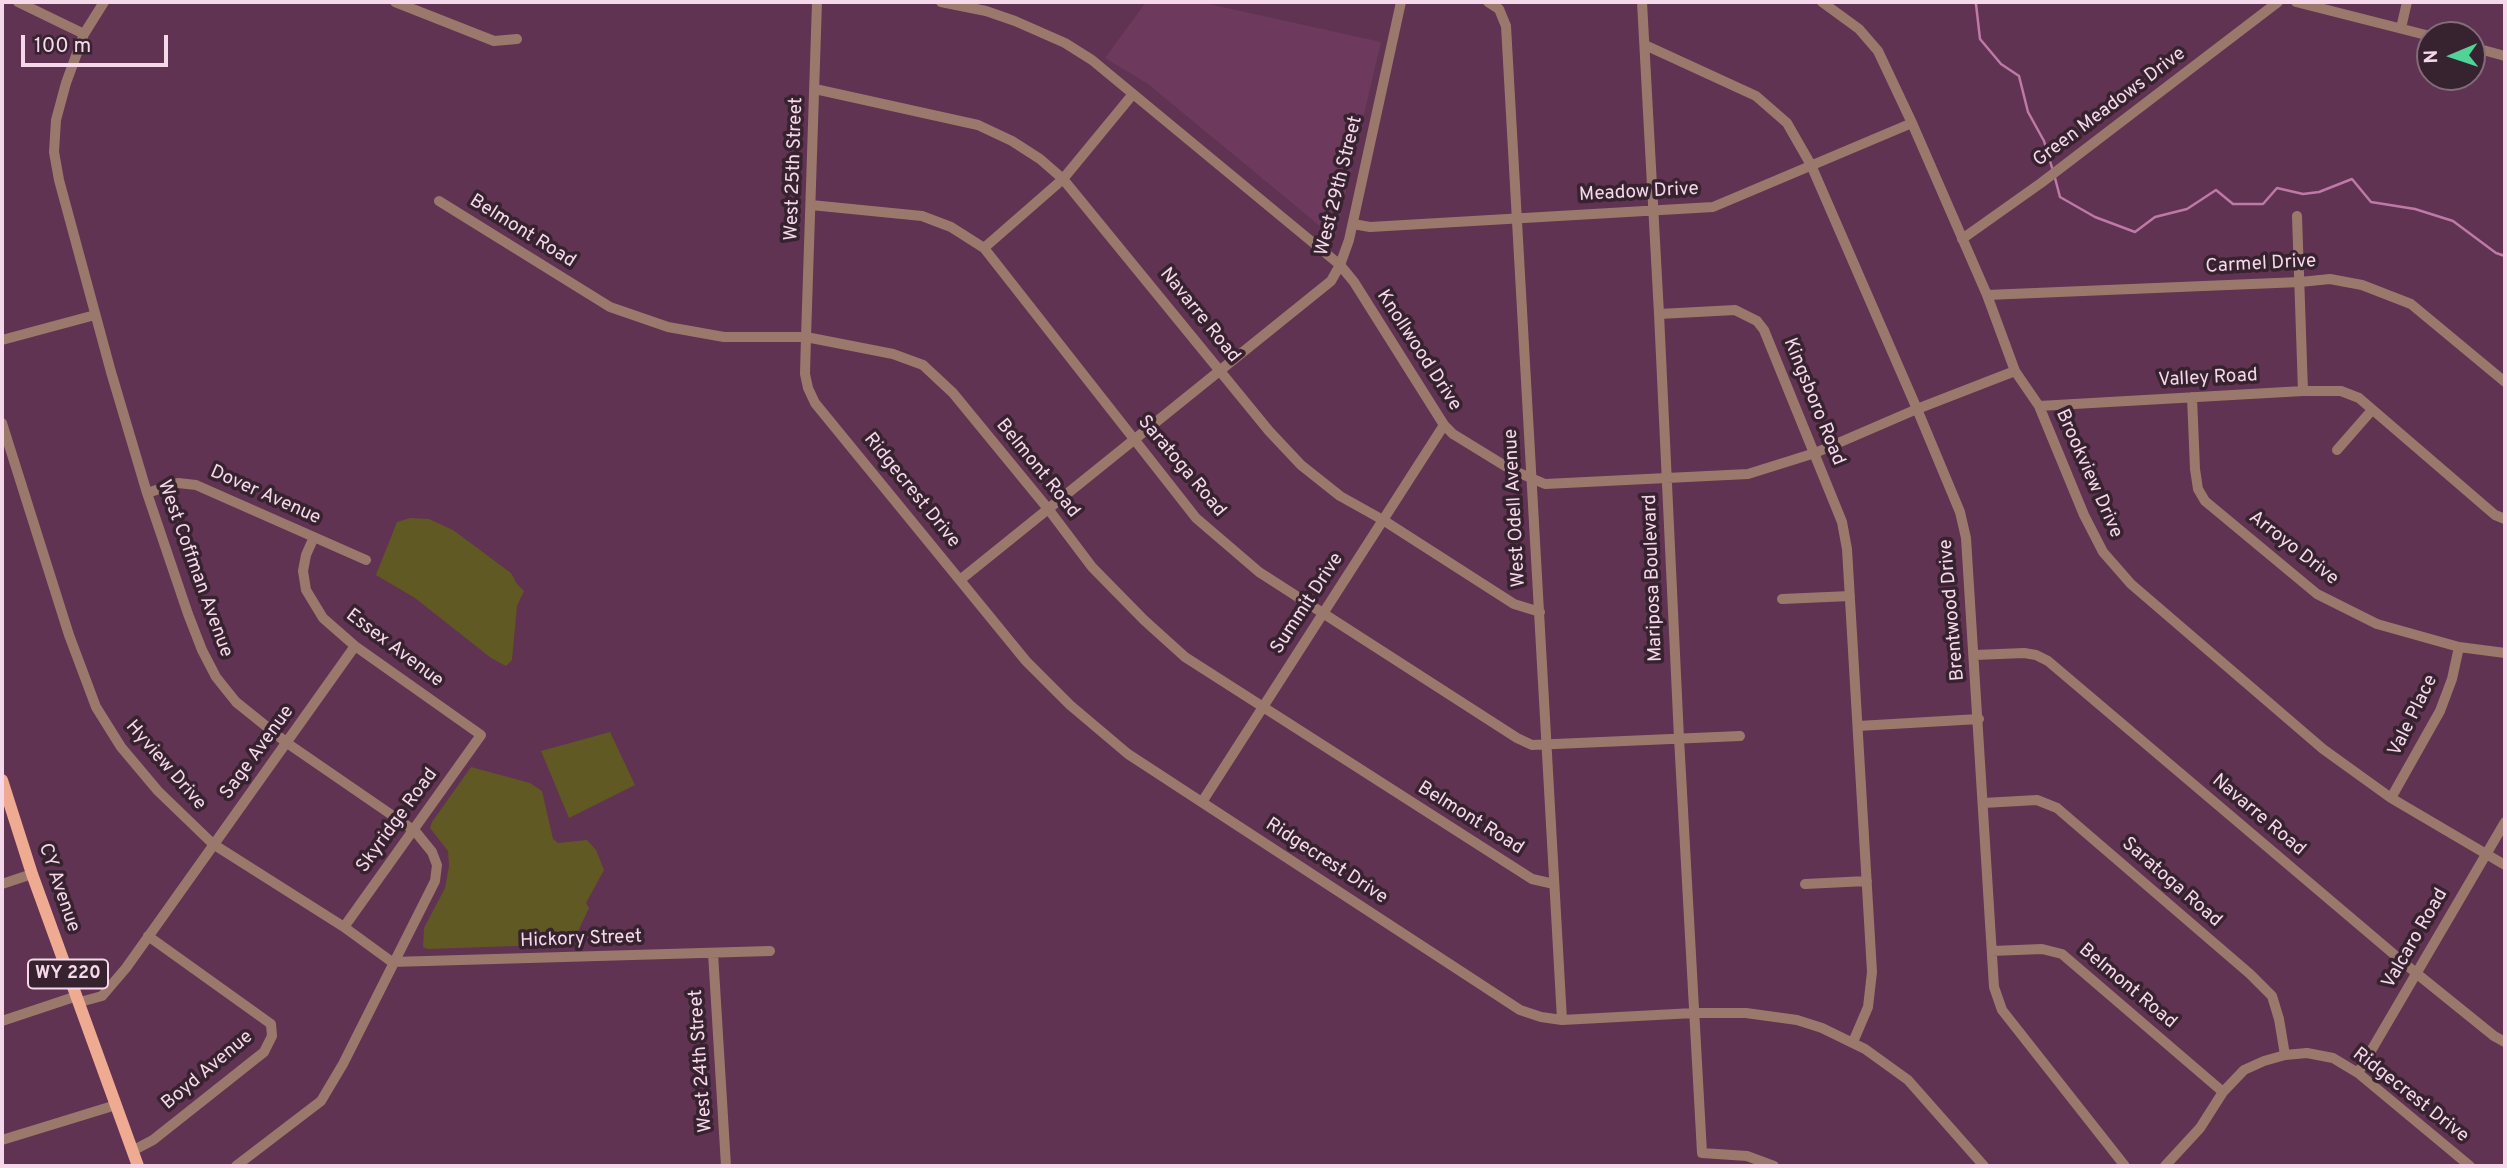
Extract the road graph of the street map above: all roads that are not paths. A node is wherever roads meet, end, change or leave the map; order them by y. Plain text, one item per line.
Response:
1 (18, 2) edge
2 (104, 2) edge
3 (395, 2) edge
4 (817, 2) edge
5 (941, 2) edge
6 (1401, 2) edge
7 (1488, 2) edge
8 (1642, 2) edge
9 (1822, 2) edge
10 (2278, 2) edge
11 (2296, 2) edge
12 (2407, 2) edge
13 (2401, 28) junction
14 (2416, 32) edge
15 (84, 34) junction
16 (517, 38) dead end
17 (1644, 45) junction
18 (2486, 51) edge
19 (2505, 56) edge
20 (815, 89) junction
21 (1133, 94) junction
22 (1912, 123) junction
23 (1811, 165) junction
24 (1063, 179) junction
25 (439, 201) dead end
26 (811, 205) junction
27 (1653, 211) junction
28 (2297, 216) dead end
29 (1517, 218) junction
30 (1353, 224) junction
31 (1962, 239) junction
32 (984, 248) junction
33 (1340, 265) junction
34 (2300, 282) junction
35 (1987, 295) junction
36 (1659, 314) junction
37 (94, 315) junction
38 (806, 337) junction
39 (2, 340) edge
40 (1221, 370) junction
41 (2015, 371) junction
42 (2505, 382) edge
43 (2303, 391) junction
44 (2192, 397) junction
45 (2039, 406) junction
46 (1917, 409) junction
47 (2372, 410) junction
48 (2, 423) edge
49 (1444, 425) junction
50 (1133, 439) junction
51 (2337, 450) dead end
52 (1815, 453) junction
53 (1667, 477) junction
54 (1532, 479) junction
55 (147, 493) junction
56 (1049, 510) junction
57 (2505, 519) edge
58 (1383, 520) junction
59 (314, 537) junction
60 (366, 560) dead end
61 (960, 580) junction
62 (1850, 596) junction
63 (1782, 599) dead end
64 (1540, 611) junction
65 (1322, 614) junction
66 (355, 646) junction
67 (2459, 647) junction
68 (2505, 653) edge
69 (1975, 655) junction
70 (1262, 708) junction
71 (1979, 719) junction
72 (1858, 726) junction
73 (481, 735) joint
74 (1740, 736) dead end
75 (1679, 738) junction
76 (287, 743) junction
77 (1547, 744) junction
78 (2, 780) edge
79 (2391, 798) junction
80 (1202, 802) junction
81 (1983, 803) junction
82 (2505, 822) edge
83 (415, 831) junction
84 (212, 844) junction
85 (2485, 855) junction
86 (2505, 865) edge
87 (32, 874) junction
88 (1867, 881) junction
89 (2, 884) edge
90 (1554, 884) junction
91 (1805, 884) dead end
92 (344, 928) junction
93 (148, 936) junction
94 (770, 951) dead end
95 (1992, 951) junction
96 (713, 953) junction
97 (392, 962) junction
98 (2416, 973) junction
99 (78, 999) junction
100 (1694, 1013) junction
101 (1562, 1020) junction
102 (2, 1021) edge
103 (1853, 1042) junction
104 (2505, 1042) edge
105 (2285, 1055) junction
106 (2358, 1073) junction
107 (2224, 1092) junction
108 (116, 1105) junction
109 (2, 1139) edge
110 (132, 1151) junction
111 (138, 1166) edge
112 (236, 1166) edge
113 (726, 1166) edge
114 (1774, 1166) edge
115 (1984, 1166) edge
116 (2125, 1166) edge
117 (2165, 1166) edge
118 (2470, 1166) edge

1 - 15 street
2 - 15 street, West Coffman Avenue
3 - 16 street
4 - 20 street, West 25th Street
5 - 21 street, Knollwood Drive
6 - 30 street, West 29th Street
7 - 29 street, West Odell Avenue
8 - 17 street, Mariposa Boulevard
9 - 22 street, Brookview Drive
10 - 31 street, Green Meadows Drive
11 - 13 street
12 - 13 street
13 - 14 street
15 - 37 street, West Coffman Avenue
17 - 23 street, Brentwood Drive
17 - 27 street, Mariposa Boulevard
18 - 19 street
20 - 24 street, Navarre Road
20 - 26 street, West 25th Street
21 - 24 street
21 - 33 street, Knollwood Drive
22 - 23 street, Meadow Drive
22 - 31 street, Brookview Drive
23 - 27 street, Meadow Drive
23 - 46 street, Brentwood Drive
24 - 32 street
24 - 40 street, Navarre Road
25 - 38 street, Belmont Road
26 - 32 street, Saratoga Road
26 - 38 street, West 25th Street
27 - 29 street, Meadow Drive
27 - 36 street, Mariposa Boulevard
28 - 34 street
29 - 30 street, Meadow Drive
29 - 54 street, West Odell Avenue
30 - 33 street, West 29th Street
31 - 35 street, Brookview Drive
32 - 50 street, Saratoga Road
33 - 40 street, West 29th Street
33 - 49 street, Knollwood Drive
34 - 35 street, Carmel Drive
34 - 42 street, Carmel Drive
34 - 43 street
35 - 41 street, Brookview Drive
36 - 52 street, Kingsboro Road
36 - 53 street, Mariposa Boulevard
37 - 39 street
37 - 55 street, West Coffman Avenue
38 - 56 street, Belmont Road
38 - 61 street, Ridgecrest Drive
40 - 50 street, West 29th Street
40 - 58 street, Navarre Road
41 - 45 street, Brookview Drive
41 - 46 street, Knollwood Drive
43 - 44 street, Valley Road
43 - 47 street, Valley Road
44 - 45 street, Valley Road
44 - 67 street, Arroyo Drive
45 - 79 street, Brookview Drive
46 - 52 street, Knollwood Drive
46 - 69 street, Brentwood Drive
47 - 51 street
47 - 57 street, Valley Road
48 - 84 street, Hyview Drive
49 - 54 street, Knollwood Drive
49 - 58 street, Summit Drive
50 - 56 street, West 29th Street
50 - 65 street, Saratoga Road
52 - 53 street, Knollwood Drive
52 - 62 street, Kingsboro Road
53 - 54 street, Knollwood Drive
53 - 75 street, Mariposa Boulevard
54 - 64 street, West Odell Avenue
55 - 59 street, Dover Avenue
55 - 76 street, West Coffman Avenue
56 - 61 street, West 29th Street
56 - 70 street, Belmont Road
58 - 64 street, Navarre Road
58 - 65 street, Summit Drive
59 - 60 street, Dover Avenue
59 - 66 street, Essex Avenue
61 - 80 street, Ridgecrest Drive
62 - 63 street
62 - 72 street, Kingsboro Road
64 - 77 street, West Odell Avenue
65 - 70 street, Summit Drive
65 - 77 street, Saratoga Road
66 - 73 street, Essex Avenue
66 - 76 street, Sage Avenue
67 - 68 street, Arroyo Drive
67 - 79 street, Vale Place
69 - 71 street, Brentwood Drive
69 - 98 street, Navarre Road
70 - 80 street, Summit Drive
70 - 90 street, Belmont Road
71 - 72 street
71 - 81 street, Brentwood Drive
72 - 88 street, Kingsboro Road
73 - 83 street, Skyridge Road
74 - 75 street, Saratoga Road
75 - 77 street, Saratoga Road
75 - 100 street, Mariposa Boulevard
76 - 83 street, West Coffman Avenue
76 - 84 street, Sage Avenue
77 - 90 street, West Odell Avenue
78 - 87 main road, CY Avenue / WY 220
79 - 85 street, Brookview Drive
80 - 101 street, Ridgecrest Drive
81 - 95 street, Brentwood Drive
81 - 105 street, Saratoga Road
82 - 85 street, Valcaro Road
83 - 92 street, Skyridge Road
83 - 97 street, West Coffman Avenue
84 - 92 street, Hyview Drive
84 - 93 street, Sage Avenue
85 - 86 street, Brookview Drive
85 - 98 street, Valcaro Road
87 - 89 street
87 - 99 main road, CY Avenue / WY 220
88 - 91 street
88 - 103 street, Kingsboro Road
90 - 101 street, West Odell Avenue
92 - 97 street, Hyview Drive
93 - 99 street, Sage Avenue
93 - 110 street, Boyd Avenue
94 - 96 street, Hickory Street
95 - 107 street, Belmont Road
95 - 116 street, Brentwood Drive
96 - 97 street, Hickory Street
96 - 113 street, West 24th Street
97 - 112 street, West Coffman Avenue
98 - 104 street, Navarre Road
98 - 106 street, Valcaro Road
99 - 102 street, Sage Avenue
99 - 108 main road, CY Avenue / WY 220
100 - 101 street, Ridgecrest Drive
100 - 103 street, Ridgecrest Drive
100 - 114 street, Mariposa Boulevard
103 - 115 street, Ridgecrest Drive
105 - 106 street, Ridgecrest Drive
105 - 107 street, Ridgecrest Drive
106 - 118 street, Ridgecrest Drive
107 - 117 street, Ridgecrest Drive
108 - 109 street
108 - 110 main road, CY Avenue / WY 220
110 - 111 main road, CY Avenue / WY 220

